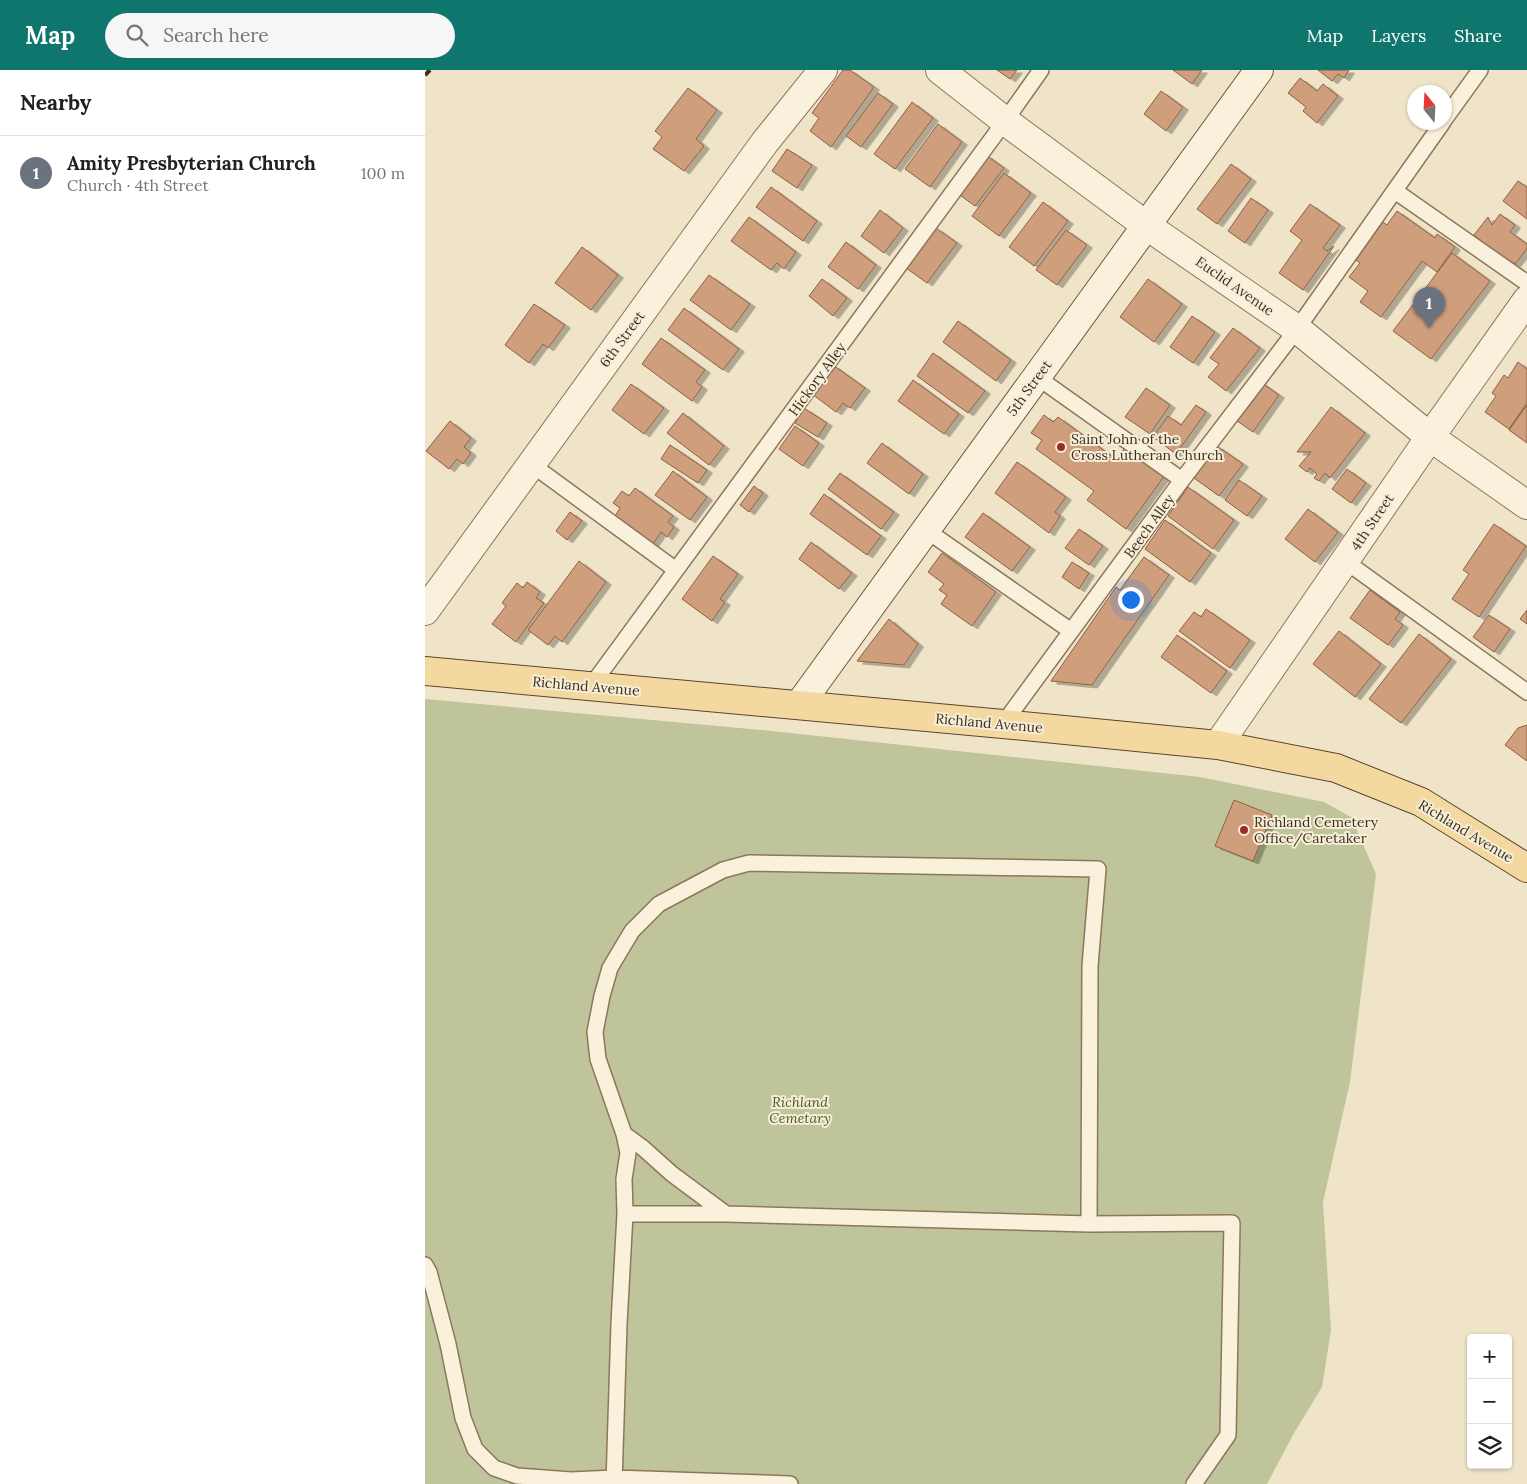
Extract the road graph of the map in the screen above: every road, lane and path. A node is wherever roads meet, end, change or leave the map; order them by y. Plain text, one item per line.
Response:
1 (823, 70) edge
2 (940, 70) edge
3 (1041, 70) edge
4 (1259, 70) edge
5 (1480, 70) edge
6 (1452, 110) edge
7 (1005, 122) junction
8 (1438, 130) edge
9 (1395, 191) junction
10 (1147, 226) junction
11 (1527, 283) edge
12 (1527, 300) edge
13 (1297, 329) junction
14 (1037, 377) junction
15 (1430, 437) junction
16 (531, 464) junction
17 (1182, 480) junction
18 (1527, 505) edge
19 (926, 530) junction
20 (1345, 561) junction
21 (676, 570) junction
22 (425, 611) edge
23 (1071, 632) junction
24 (425, 671) edge
25 (591, 686) junction
26 (1527, 692) edge
27 (799, 705) junction
28 (1003, 724) junction
29 (1218, 745) junction
30 (1527, 868) edge
31 (624, 1134) junction
32 (625, 1214) junction
33 (726, 1214) junction
34 (1089, 1224) junction
35 (425, 1264) edge
36 (614, 1481) edge
37 (791, 1484) edge
38 (1194, 1484) edge

1 - 16 street, 6th Street
2 - 7 street, Euclid Avenue
3 - 7 lane, Hickory Alley
4 - 10 street, 5th Street
5 - 6 lane, Beech Alley
7 - 10 street, Euclid Avenue
7 - 21 lane, Hickory Alley
8 - 9 lane, Beech Alley
9 - 11 lane
9 - 13 lane, Beech Alley
10 - 13 street, Euclid Avenue
10 - 14 street, 5th Street
12 - 15 street, 4th Street
13 - 15 street, Euclid Avenue
13 - 17 lane, Beech Alley
14 - 17 lane
14 - 19 street, 5th Street
15 - 18 street, Euclid Avenue
15 - 20 street, 4th Street
16 - 21 lane
16 - 22 street, 6th Street
17 - 23 lane, Beech Alley
19 - 23 lane
19 - 27 street, 5th Street
20 - 26 lane
20 - 29 street, 4th Street
21 - 25 lane, Hickory Alley
23 - 28 lane, Beech Alley
24 - 25 main road, Richland Avenue
25 - 27 main road, Richland Avenue
27 - 28 main road, Richland Avenue
28 - 29 main road, Richland Avenue
29 - 30 main road, Richland Avenue
31 - 32 lane
31 - 33 lane
31 - 34 lane
32 - 33 lane
32 - 36 lane
33 - 34 lane
34 - 38 lane
35 - 36 lane
36 - 37 lane

